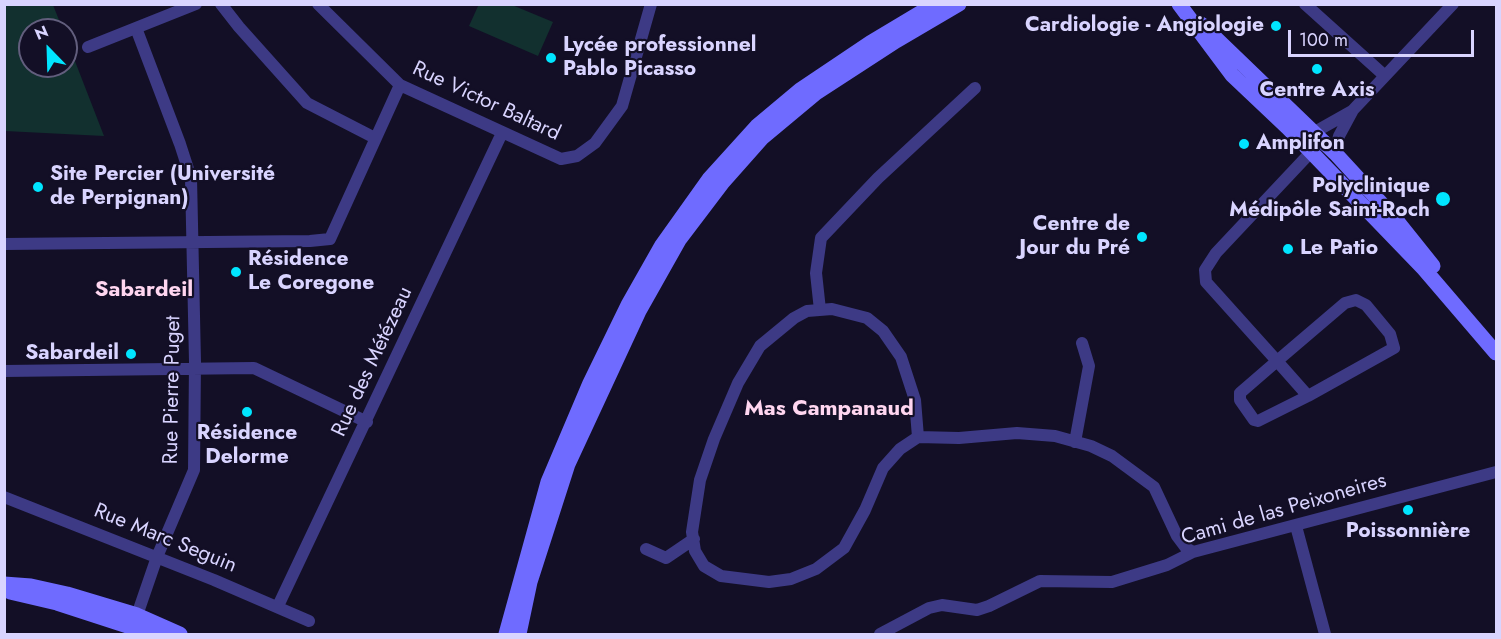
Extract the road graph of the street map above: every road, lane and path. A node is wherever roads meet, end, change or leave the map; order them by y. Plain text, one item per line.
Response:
1 (196, 4) edge
2 (221, 4) edge
3 (318, 4) edge
4 (651, 4) edge
5 (935, 4) edge
6 (959, 4) edge
7 (1180, 4) edge
8 (1305, 4) edge
9 (1453, 4) edge
10 (136, 28) junction
11 (88, 47) dead end
12 (1385, 76) junction
13 (400, 85) junction
14 (975, 88) dead end
15 (1353, 110) junction
16 (502, 133) junction
17 (1313, 134) junction
18 (375, 138) junction
19 (1311, 152) junction
20 (1335, 153) junction
21 (194, 242) junction
22 (4, 244) edge
23 (820, 310) junction
24 (1476, 328) junction
25 (1082, 343) dead end
26 (1497, 353) edge
27 (1277, 361) junction
28 (195, 369) junction
29 (4, 371) edge
30 (1308, 396) junction
31 (367, 422) junction
32 (918, 437) junction
33 (1075, 442) junction
34 (1497, 472) edge
35 (4, 496) edge
36 (1296, 526) junction
37 (694, 539) junction
38 (646, 549) dead end
39 (1193, 552) junction
40 (157, 557) junction
41 (4, 584) edge
42 (4, 590) edge
43 (278, 606) junction
44 (309, 621) dead end
45 (142, 622) edge
46 (180, 634) edge
47 (506, 634) edge
48 (519, 634) edge
49 (880, 634) edge
50 (1325, 634) edge

1 - 10 street
2 - 18 street
3 - 13 street, Rue Victor Baltard
4 - 16 street, Rue Victor Baltard
5 - 47 main road
6 - 48 main road
7 - 17 main road
7 - 19 main road
8 - 12 street
9 - 12 street
10 - 11 street
10 - 21 street, Rue Pierre Puget
12 - 15 street
13 - 16 street, Rue Victor Baltard
13 - 18 street
14 - 23 street
15 - 17 street
15 - 20 street
16 - 31 street, Rue des Métézeau
17 - 19 main road
17 - 20 main road
18 - 21 street
19 - 20 main road
19 - 24 main road
19 - 27 street
20 - 24 main road
21 - 22 street
21 - 28 street, Rue Pierre Puget
23 - 32 street
23 - 37 street
24 - 26 main road
25 - 33 street
27 - 30 street
27 - 30 street
27 - 30 street
28 - 29 street
28 - 31 street
28 - 40 street, Rue Pierre Puget
31 - 43 street, Rue des Métézeau
32 - 33 street
32 - 37 street
33 - 39 street
34 - 36 street, Cami de las Peixoneires
35 - 40 street, Rue Marc Seguin
36 - 39 street, Cami de las Peixoneires
36 - 50 street
37 - 38 street
39 - 49 street, Cami de las Peixoneires
40 - 43 street, Rue Marc Seguin
40 - 45 street, Rue Pierre Puget
41 - 45 main road
42 - 45 main road
43 - 44 street, Rue Marc Seguin
45 - 46 main road

